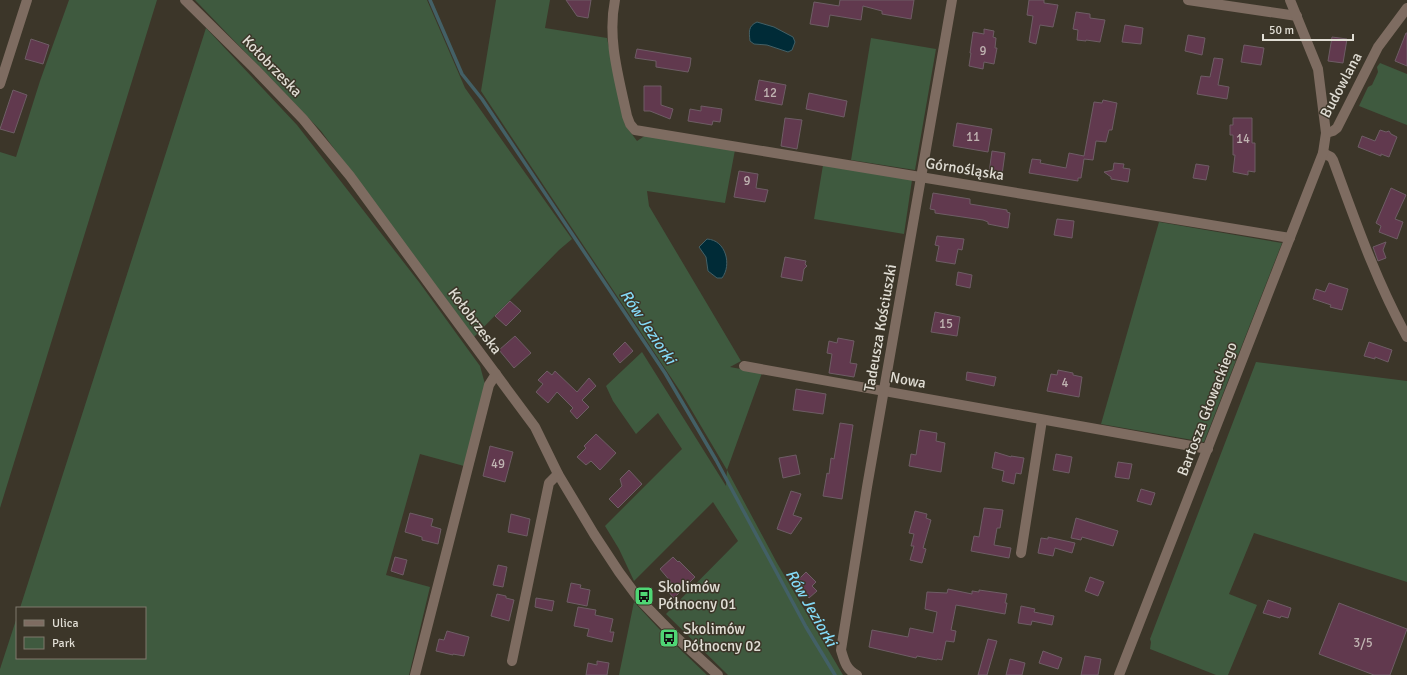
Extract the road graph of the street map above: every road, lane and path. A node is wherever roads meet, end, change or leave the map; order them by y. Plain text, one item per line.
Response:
1 (27, 0) edge
2 (185, 0) edge
3 (615, 0) edge
4 (952, 0) edge
5 (1188, 0) edge
6 (1290, 0) edge
7 (1407, 8) edge
8 (1297, 16) junction
9 (0, 84) edge
10 (1326, 133) junction
11 (1323, 153) junction
12 (922, 177) junction
13 (1290, 238) junction
14 (1407, 337) edge
15 (744, 366) dead end
16 (496, 374) junction
17 (884, 391) junction
18 (1042, 420) junction
19 (1208, 449) junction
20 (558, 474) junction
21 (1021, 553) dead end
22 (512, 661) dead end
23 (415, 675) edge
24 (718, 675) edge
25 (857, 675) edge
26 (1119, 675) edge

1 - 9 street
2 - 16 street, Kołobrzeska
3 - 12 street, Górnośląska
4 - 12 street, Tadeusza Kościuszki
5 - 8 street
6 - 8 street, Bartosza Głowackiego
7 - 10 street, Budowlana
8 - 10 street, Bartosza Głowackiego
10 - 11 street, Bartosza Głowackiego
11 - 13 street, Bartosza Głowackiego
11 - 14 street
12 - 13 street, Górnośląska
12 - 17 street, Tadeusza Kościuszki
13 - 19 street, Bartosza Głowackiego
15 - 17 street, Nowa
16 - 20 street, Kołobrzeska
16 - 23 street
17 - 18 street, Nowa
17 - 25 street, Tadeusza Kościuszki
18 - 19 street, Nowa
18 - 21 street
19 - 26 street, Bartosza Głowackiego
20 - 22 street
20 - 24 street, Kołobrzeska

